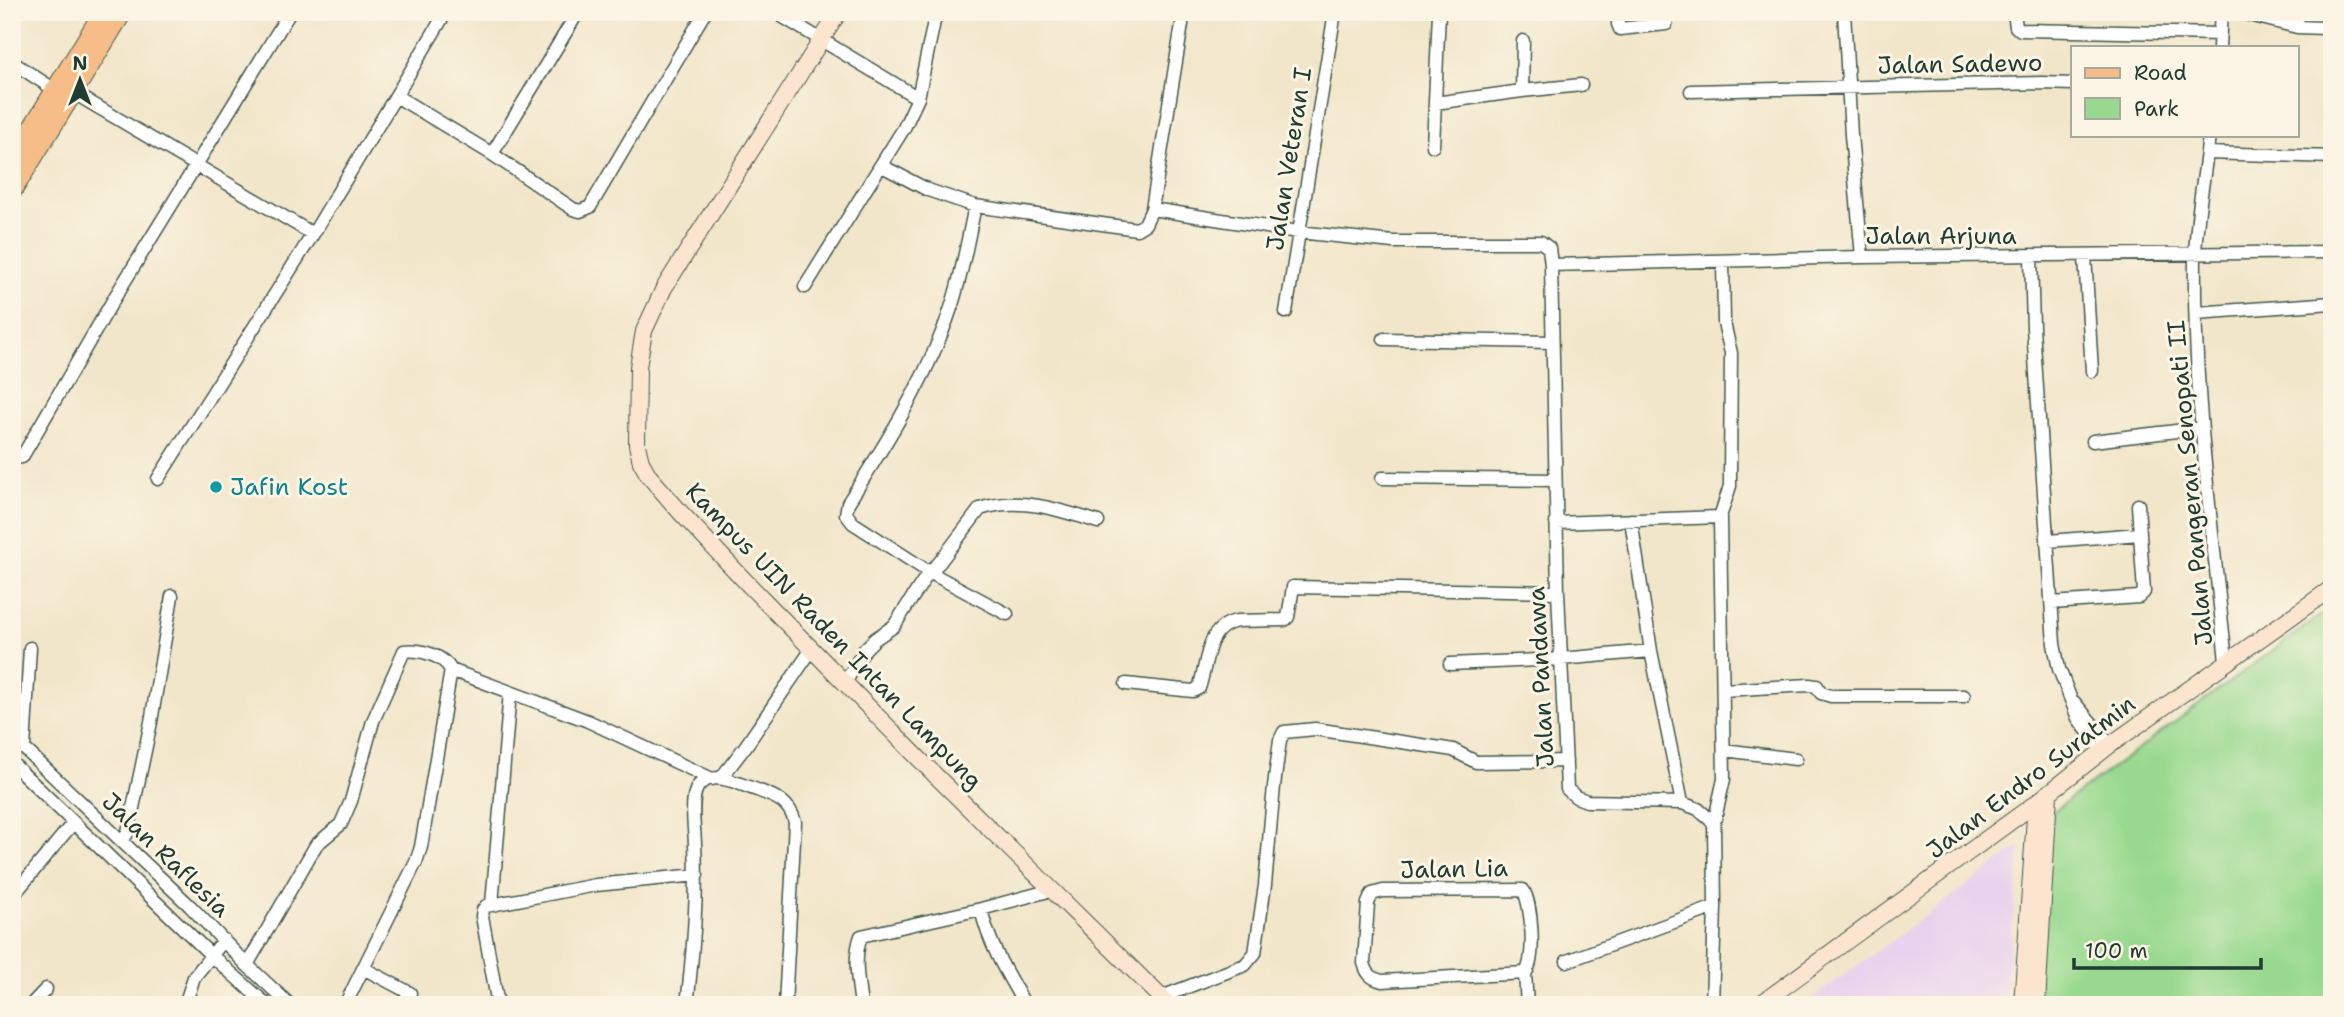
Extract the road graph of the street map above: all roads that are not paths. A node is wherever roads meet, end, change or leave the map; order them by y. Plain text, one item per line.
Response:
1 (120, 12) edge
2 (290, 12) edge
3 (446, 12) edge
4 (578, 12) edge
5 (705, 12) edge
6 (775, 12) edge
7 (839, 12) edge
8 (936, 12) edge
9 (1184, 12) edge
10 (1335, 12) edge
11 (1439, 12) edge
12 (1618, 12) edge
13 (1670, 12) edge
14 (1843, 12) edge
15 (2014, 12) edge
16 (2221, 12) edge
17 (2238, 12) edge
18 (2298, 12) edge
19 (100, 17) edge
20 (2297, 27) junction
21 (2332, 32) edge
22 (821, 41) junction
23 (1523, 41) dead end
24 (2219, 41) edge
25 (101, 49) junction
26 (12, 62) edge
27 (66, 72) junction
28 (2071, 84) edge
29 (1581, 85) dead end
30 (1848, 88) junction
31 (55, 90) junction
32 (1522, 90) junction
33 (1691, 91) dead end
34 (74, 93) junction
35 (396, 96) junction
36 (918, 98) junction
37 (1435, 103) junction
38 (2209, 136) edge
39 (1433, 146) dead end
40 (2207, 153) junction
41 (492, 155) junction
42 (2332, 157) edge
43 (12, 160) edge
44 (196, 164) junction
45 (882, 166) junction
46 (12, 192) edge
47 (975, 206) junction
48 (1152, 209) junction
49 (1298, 232) junction
50 (313, 234) junction
51 (2332, 252) edge
52 (2195, 255) junction
53 (2085, 256) junction
54 (1862, 257) junction
55 (2031, 257) junction
56 (1723, 262) junction
57 (1551, 265) junction
58 (805, 286) dead end
59 (2332, 303) edge
60 (1286, 312) dead end
61 (2196, 313) junction
62 (1384, 339) dead end
63 (1551, 342) junction
64 (2092, 371) dead end
65 (2201, 428) junction
66 (2093, 441) dead end
67 (12, 458) edge
68 (1382, 478) dead end
69 (158, 479) dead end
70 (1555, 480) junction
71 (2138, 505) dead end
72 (1720, 517) junction
73 (1632, 520) junction
74 (1098, 522) dead end
75 (1556, 523) junction
76 (2140, 534) junction
77 (2048, 541) junction
78 (929, 572) junction
79 (2332, 588) edge
80 (1558, 592) junction
81 (172, 597) dead end
82 (2052, 603) junction
83 (1007, 614) dead end
84 (30, 648) dead end
85 (812, 649) junction
86 (1651, 651) junction
87 (1561, 659) junction
88 (2226, 661) junction
89 (1450, 664) dead end
90 (452, 670) junction
91 (845, 683) junction
92 (1126, 684) dead end
93 (1723, 690) junction
94 (510, 692) junction
95 (1964, 696) dead end
96 (12, 737) edge
97 (24, 748) junction
98 (2106, 748) junction
99 (1724, 750) junction
100 (1796, 759) dead end
101 (1566, 761) junction
102 (12, 763) edge
103 (716, 778) junction
104 (2043, 798) junction
105 (1682, 803) junction
106 (73, 823) junction
107 (1714, 823) junction
108 (122, 842) junction
109 (697, 875) junction
110 (1052, 890) junction
111 (12, 897) edge
112 (492, 904) junction
113 (1715, 907) junction
114 (981, 909) junction
115 (223, 941) junction
116 (212, 954) junction
117 (1567, 961) dead end
118 (247, 965) junction
119 (363, 968) junction
120 (1524, 973) junction
121 (46, 989) dead end
122 (410, 993) dead end
123 (1165, 1001) edge
124 (31, 1005) edge
125 (185, 1005) edge
126 (267, 1005) edge
127 (290, 1005) edge
128 (345, 1005) edge
129 (498, 1005) edge
130 (687, 1005) edge
131 (785, 1005) edge
132 (861, 1005) edge
133 (1025, 1005) edge
134 (1527, 1005) edge
135 (1712, 1005) edge
136 (1759, 1005) edge
137 (2022, 1005) edge
138 (2037, 1005) edge

1 - 19 main road
1 - 25 main road
2 - 44 street
3 - 35 street
4 - 41 street
5 - 41 street
6 - 22 street
7 - 22 street, Kampus UIN Raden Intan Lampung
8 - 36 street
9 - 48 street
10 - 49 street, Jalan Veteran I
11 - 37 street
12 - 13 street
14 - 30 street
15 - 24 street
16 - 24 street
17 - 20 street
18 - 20 street
19 - 27 main road
20 - 21 street
22 - 36 street
22 - 85 street, Kampus UIN Raden Intan Lampung
23 - 32 street
25 - 27 main road
25 - 34 main road
26 - 31 street
27 - 31 main road
28 - 30 street, Jalan Sadewo
29 - 32 street
30 - 33 street, Jalan Sadewo
30 - 54 street
31 - 43 main road
32 - 37 street
34 - 44 street
34 - 46 main road
35 - 41 street
35 - 50 street
36 - 45 street
37 - 39 street
38 - 40 street, Jalan Pangeran Senopati II
40 - 42 street
40 - 52 street, Jalan Pangeran Senopati II
44 - 50 street
44 - 67 street
45 - 47 street
45 - 58 street
47 - 48 street
47 - 78 street
48 - 49 street
49 - 57 street
49 - 60 street, Jalan Veteran I
50 - 69 street
51 - 52 street, Jalan Arjuna
52 - 53 street, Jalan Arjuna
52 - 61 street, Jalan Pangeran Senopati II
53 - 55 street, Jalan Arjuna
53 - 64 street
54 - 55 street, Jalan Arjuna
54 - 56 street, Jalan Arjuna
55 - 77 street
56 - 57 street, Jalan Arjuna
56 - 72 street
57 - 63 street, Jalan Pandawa
59 - 61 street
61 - 65 street, Jalan Pangeran Senopati II
62 - 63 street
63 - 70 street, Jalan Pandawa
65 - 66 street
65 - 88 street, Jalan Pangeran Senopati II
68 - 70 street
70 - 75 street, Jalan Pandawa
71 - 76 street
72 - 73 street
72 - 93 street
73 - 75 street
73 - 86 street
74 - 78 street
75 - 80 street, Jalan Pandawa
76 - 77 street
76 - 82 street
77 - 82 street
78 - 83 street
78 - 91 street
79 - 88 street, Jalan Endro Suratmin
80 - 87 street, Jalan Pandawa
80 - 92 street
81 - 108 street
82 - 98 street
84 - 97 street
85 - 91 street, Kampus UIN Raden Intan Lampung
85 - 103 street
86 - 87 street
86 - 105 street
87 - 89 street
87 - 101 street, Jalan Pandawa
88 - 98 street, Jalan Endro Suratmin
90 - 94 street
90 - 118 street
90 - 119 street
91 - 110 street, Kampus UIN Raden Intan Lampung
93 - 95 street
93 - 99 street
94 - 103 street
94 - 112 street
96 - 97 street, Jalan Raflesia
97 - 108 street, Jalan Raflesia
98 - 104 street, Jalan Endro Suratmin
99 - 100 street
99 - 107 street
101 - 105 street, Jalan Pandawa
101 - 123 street
102 - 106 street, Jalan Raflesia
103 - 109 street
103 - 131 street
104 - 136 street, Jalan Endro Suratmin
104 - 137 street
104 - 138 street
105 - 107 street
106 - 111 street
106 - 116 street, Jalan Raflesia
107 - 113 street
108 - 115 street, Jalan Raflesia
109 - 112 street
109 - 130 street
110 - 114 street
110 - 123 street, Kampus UIN Raden Intan Lampung
112 - 129 street
113 - 117 street
113 - 135 street
114 - 132 street
114 - 133 street
115 - 116 street
115 - 118 street, Jalan Raflesia
116 - 125 street
116 - 126 street, Jalan Raflesia
118 - 127 street, Jalan Raflesia
119 - 122 street
119 - 128 street
120 - 120 street, Jalan Lia
120 - 134 street, Jalan Lia
121 - 124 street

